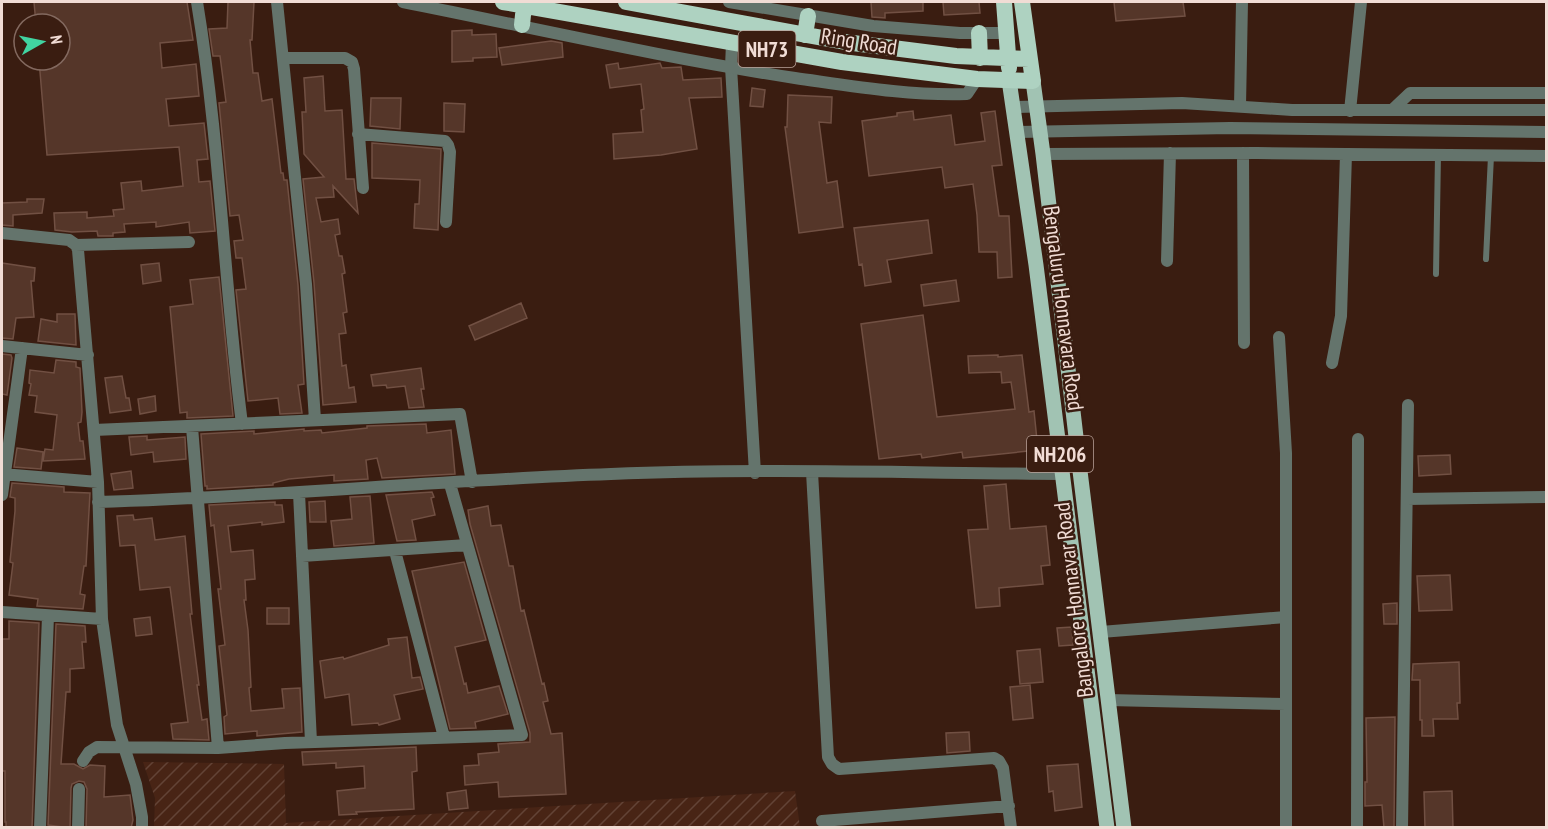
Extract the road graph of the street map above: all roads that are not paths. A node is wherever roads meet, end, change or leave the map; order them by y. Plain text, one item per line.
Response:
1 (197, 2) edge
2 (277, 2) edge
3 (403, 2) edge
4 (503, 2) edge
5 (626, 2) edge
6 (729, 2) edge
7 (1004, 2) edge
8 (1022, 2) edge
9 (1242, 2) edge
10 (1361, 2) edge
11 (524, 5) junction
12 (685, 7) edge
13 (807, 16) junction
14 (522, 25) junction
15 (979, 33) junction
16 (1006, 33) junction
17 (805, 35) junction
18 (732, 43) junction
19 (283, 58) junction
20 (980, 58) junction
21 (1008, 59) junction
22 (1029, 59) junction
23 (731, 67) junction
24 (977, 79) junction
25 (1009, 81) junction
26 (1033, 81) junction
27 (1546, 93) edge
28 (1240, 106) junction
29 (1014, 107) junction
30 (1036, 107) junction
31 (1392, 110) junction
32 (1546, 110) edge
33 (1350, 111) junction
34 (1040, 131) junction
35 (1018, 132) junction
36 (1546, 132) edge
37 (358, 134) junction
38 (1170, 153) junction
39 (1243, 153) junction
40 (1043, 154) junction
41 (1346, 154) junction
42 (1438, 155) junction
43 (1491, 156) junction
44 (1546, 156) edge
45 (363, 188) dead end
46 (446, 222) dead end
47 (2, 233) edge
48 (189, 242) dead end
49 (76, 244) junction
50 (1486, 259) dead end
51 (1167, 261) dead end
52 (1436, 274) dead end
53 (1279, 337) dead end
54 (1244, 343) dead end
55 (2, 346) edge
56 (22, 348) junction
57 (88, 355) junction
58 (1332, 363) dead end
59 (1408, 405) dead end
60 (315, 420) junction
61 (243, 424) junction
62 (192, 427) junction
63 (94, 430) junction
64 (1359, 439) dead end
65 (812, 472) junction
66 (755, 473) junction
67 (4, 474) edge
68 (1063, 474) junction
69 (98, 482) junction
70 (472, 482) junction
71 (450, 484) junction
72 (299, 493) junction
73 (2, 495) edge
74 (1546, 497) edge
75 (198, 499) junction
76 (1407, 499) junction
77 (98, 502) junction
78 (467, 544) junction
79 (395, 551) junction
80 (302, 556) junction
81 (2, 612) edge
82 (48, 616) junction
83 (1286, 617) junction
84 (102, 620) junction
85 (1101, 632) junction
86 (1108, 700) junction
87 (1286, 704) junction
88 (444, 737) junction
89 (311, 742) junction
90 (218, 748) junction
91 (125, 749) junction
92 (83, 761) dead end
93 (79, 789) dead end
94 (1009, 806) junction
95 (822, 821) dead end
96 (40, 828) edge
97 (78, 828) edge
98 (142, 828) edge
99 (1011, 828) edge
100 (1107, 828) edge
101 (1124, 828) edge
102 (1286, 828) edge
103 (1357, 828) edge
104 (1402, 828) edge

1 - 61 street
2 - 19 street
3 - 14 street
4 - 11 highway, Ring Road / NH73
5 - 12 highway, Ring Road / NH73
6 - 13 street
7 - 16 highway
8 - 22 highway
9 - 28 street
10 - 33 street
11 - 14 highway
11 - 18 highway, Ring Road / NH73
12 - 17 highway, Ring Road / NH73
13 - 15 street
13 - 17 highway
14 - 23 street
15 - 16 street
15 - 20 highway
16 - 21 highway
17 - 20 highway, Ring Road / NH73
18 - 23 street
18 - 24 highway, Ring Road / NH73
19 - 37 street
19 - 60 street
20 - 21 highway, Ring Road / NH73
21 - 22 highway, Ring Road / NH73
21 - 25 highway
22 - 26 highway
23 - 24 street
23 - 66 street
24 - 25 highway, Ring Road / NH73
25 - 26 highway, Ring Road / NH73
25 - 29 main road, Bengaluru Honnavara Road / NH206
26 - 30 main road, Bangalore Honnavar Road / NH206
27 - 31 street
28 - 30 street
28 - 33 street
29 - 30 street
29 - 35 main road, Bengaluru Honnavara Road / NH206
30 - 34 main road, Bangalore Honnavar Road / NH206
31 - 32 street
31 - 33 street
34 - 35 street
34 - 36 street
34 - 40 main road, Bangalore Honnavar Road / NH206
35 - 68 main road, Bengaluru Honnavara Road / NH206
37 - 45 street
37 - 46 street
38 - 39 street
38 - 40 street
38 - 51 street
39 - 41 street
39 - 54 street
40 - 85 main road, Bangalore Honnavar Road / NH206
41 - 42 street
41 - 58 street
42 - 43 street
42 - 52 lane
43 - 44 street
43 - 50 lane
47 - 49 street
48 - 49 street
49 - 57 street
53 - 83 street
55 - 56 street
56 - 57 street
56 - 67 street
57 - 63 street
59 - 76 street
60 - 61 street
60 - 70 street
61 - 62 street
62 - 63 street
62 - 75 street
63 - 69 street
64 - 103 street
65 - 66 street
65 - 68 street
65 - 94 street
66 - 70 street
67 - 69 street
67 - 73 street
68 - 100 main road, Bengaluru Honnavara Road / NH206
69 - 77 street
70 - 71 street
71 - 72 street
71 - 78 street
72 - 75 street
72 - 80 street
74 - 76 street
75 - 77 street
75 - 90 street
76 - 104 street
77 - 84 street
78 - 79 street
78 - 88 street
79 - 80 street
79 - 88 street
80 - 89 street
81 - 82 street
82 - 84 street
82 - 96 street
83 - 85 street
83 - 87 street
84 - 91 street
85 - 86 main road, Bangalore Honnavar Road / NH206
86 - 87 street
86 - 101 main road, Bangalore Honnavar Road / NH206
87 - 102 street
88 - 89 street
89 - 90 street
90 - 91 street
91 - 92 street
91 - 98 street
93 - 97 street
94 - 95 street
94 - 99 street

